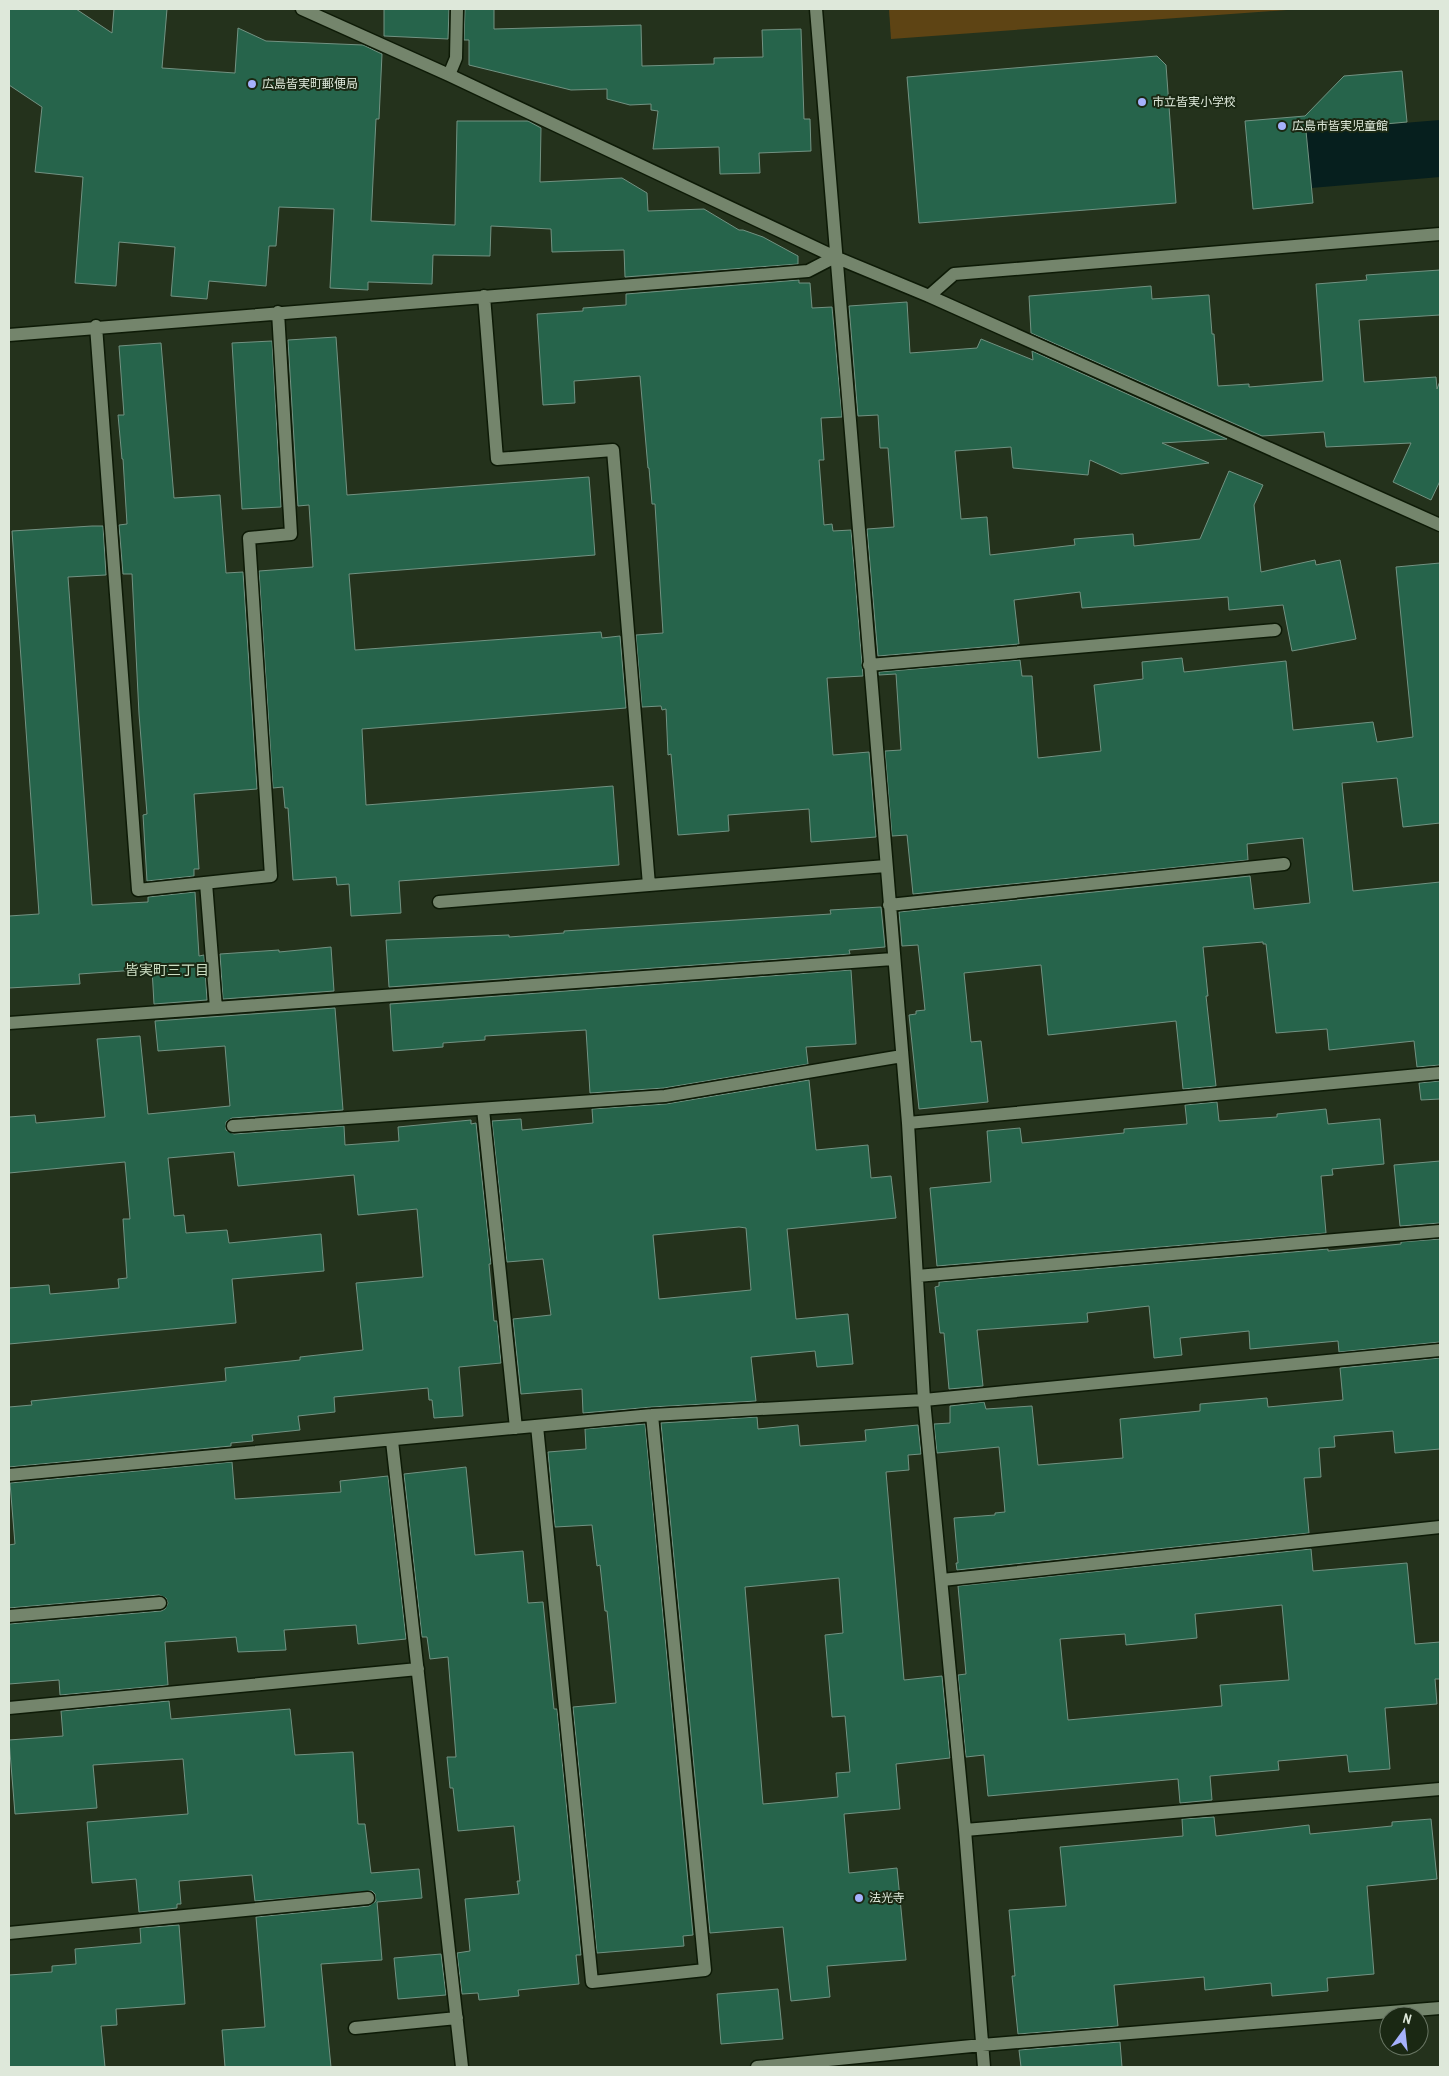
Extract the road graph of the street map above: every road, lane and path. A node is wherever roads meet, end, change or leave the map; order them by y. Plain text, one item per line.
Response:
1 (302, 9) edge
2 (457, 9) edge
3 (816, 9) edge
4 (449, 75) junction
5 (1440, 234) edge
6 (835, 257) junction
7 (484, 296) junction
8 (929, 296) junction
9 (278, 312) junction
10 (96, 326) junction
11 (9, 335) edge
12 (1440, 525) edge
13 (1275, 630) dead end
14 (869, 665) junction
15 (1284, 864) dead end
16 (886, 866) junction
17 (206, 883) junction
18 (649, 885) junction
19 (439, 902) dead end
20 (888, 904) junction
21 (893, 960) junction
22 (216, 1008) junction
23 (9, 1023) edge
24 (902, 1056) junction
25 (1440, 1073) edge
26 (483, 1108) junction
27 (908, 1122) junction
28 (233, 1126) dead end
29 (1440, 1230) edge
30 (917, 1276) junction
31 (1440, 1350) edge
32 (924, 1400) junction
33 (652, 1416) junction
34 (537, 1426) junction
35 (516, 1428) junction
36 (392, 1441) junction
37 (9, 1475) edge
38 (1440, 1527) edge
39 (942, 1580) junction
40 (160, 1603) dead end
41 (9, 1616) edge
42 (418, 1668) junction
43 (9, 1708) edge
44 (1440, 1789) edge
45 (965, 1830) junction
46 (368, 1898) dead end
47 (9, 1933) edge
48 (1440, 2008) edge
49 (457, 2018) junction
50 (355, 2028) dead end
51 (982, 2045) junction
52 (462, 2067) edge
53 (756, 2067) edge
54 (984, 2067) edge

1 - 4 street
2 - 4 street
3 - 6 street
4 - 6 street
5 - 8 street
6 - 7 street
6 - 8 street
6 - 14 street
7 - 9 street
7 - 18 street
8 - 12 street
9 - 10 street
9 - 17 street
10 - 11 street
10 - 17 street
13 - 14 street
14 - 16 street
15 - 20 street
16 - 18 street
16 - 20 street
17 - 22 street
18 - 19 street
20 - 21 street
21 - 22 street
21 - 24 street
22 - 23 street
24 - 26 street
24 - 27 street
25 - 27 street
26 - 28 street
26 - 35 street
27 - 30 street
29 - 30 street
30 - 32 street
31 - 32 street
32 - 33 street
32 - 39 street
33 - 34 street
33 - 34 street
34 - 35 street
35 - 36 street
36 - 37 street
36 - 42 street
38 - 39 street
39 - 45 street
40 - 41 street
42 - 43 street
42 - 49 street
44 - 45 street
45 - 51 street
46 - 47 street
48 - 51 street
49 - 50 street
49 - 52 street
51 - 53 street
51 - 54 street

